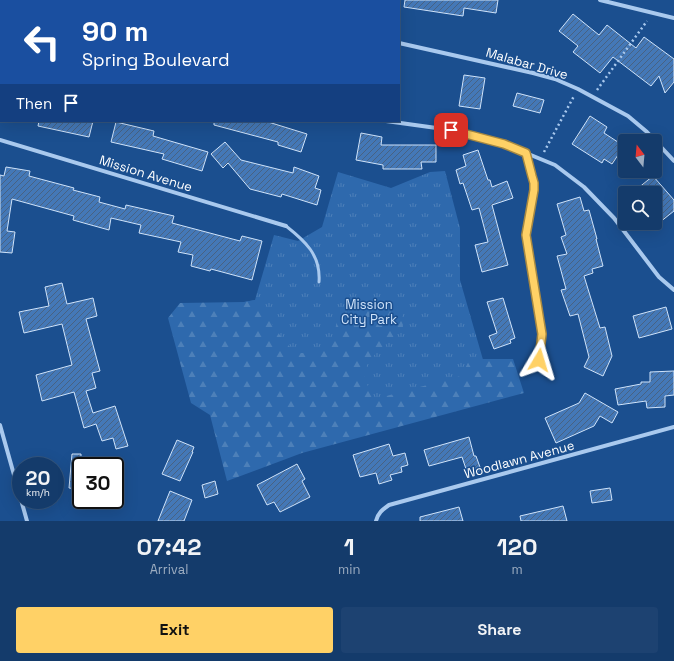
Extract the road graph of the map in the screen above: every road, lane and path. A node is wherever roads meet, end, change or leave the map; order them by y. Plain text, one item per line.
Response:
1 (600, 0) edge
2 (653, 13) junction
3 (674, 18) edge
4 (400, 43) edge
5 (578, 89) junction
6 (592, 97) junction
7 (393, 122) edge
8 (0, 140) edge
9 (526, 153) junction
10 (540, 159) junction
11 (674, 161) edge
12 (286, 226) joint
13 (319, 282) dead end
14 (674, 290) edge
15 (539, 360) dead end
16 (0, 425) edge
17 (674, 427) edge
18 (27, 521) edge
19 (376, 521) edge

1 - 2 street
2 - 3 street
2 - 6 path
4 - 5 street, Malabar Drive
5 - 6 street, Malabar Drive
5 - 10 path
6 - 11 street, Malabar Drive
7 - 9 street
8 - 12 street, Mission Avenue
9 - 10 street
9 - 15 street
10 - 14 street
12 - 13 lane
16 - 18 street
17 - 19 street, Woodlawn Avenue

